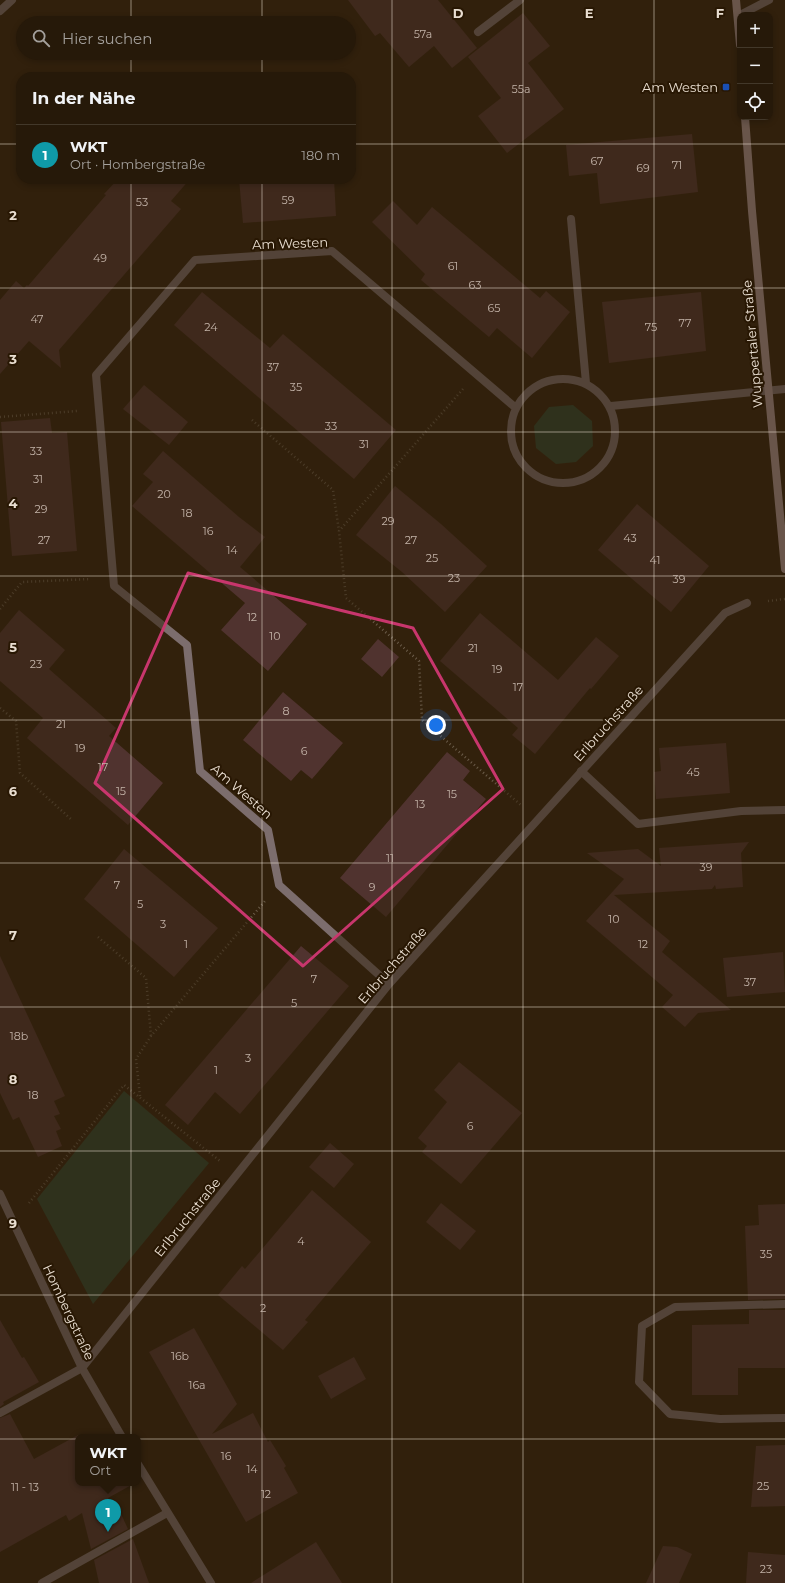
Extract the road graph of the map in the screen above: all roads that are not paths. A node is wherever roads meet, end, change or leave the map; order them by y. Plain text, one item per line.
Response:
1 (12, 0) edge
2 (520, 0) edge
3 (736, 0) edge
4 (769, 0) edge
5 (0, 11) edge
6 (738, 12) edge
7 (746, 12) edge
8 (478, 32) dead end
9 (745, 120) edge
10 (571, 219) dead end
11 (586, 383) junction
12 (785, 389) edge
13 (769, 390) junction
14 (610, 406) junction
15 (516, 408) junction
16 (785, 569) edge
17 (747, 603) dead end
18 (581, 771) junction
19 (785, 810) edge
20 (389, 984) junction
21 (0, 1194) edge
22 (785, 1304) edge
23 (82, 1368) junction
24 (0, 1413) edge
25 (785, 1418) edge
26 (120, 1434) edge
27 (141, 1469) edge
28 (167, 1513) junction
29 (42, 1583) edge
30 (211, 1583) edge

1 - 5 street
2 - 8 street
3 - 6 main road
4 - 7 street
9 - 13 main road, Wuppertaler Straße
10 - 11 street
11 - 14 street
11 - 15 street
12 - 13 street
13 - 14 street
13 - 16 main road, Wuppertaler Straße
14 - 15 street
15 - 20 street, Am Westen
17 - 18 street, Erlbruchstraße
18 - 19 street
18 - 20 street, Erlbruchstraße
20 - 23 street, Erlbruchstraße
21 - 23 street, Hombergstraße
22 - 25 street
23 - 24 street
23 - 26 street, Hombergstraße
27 - 28 street
28 - 29 street
28 - 30 street

